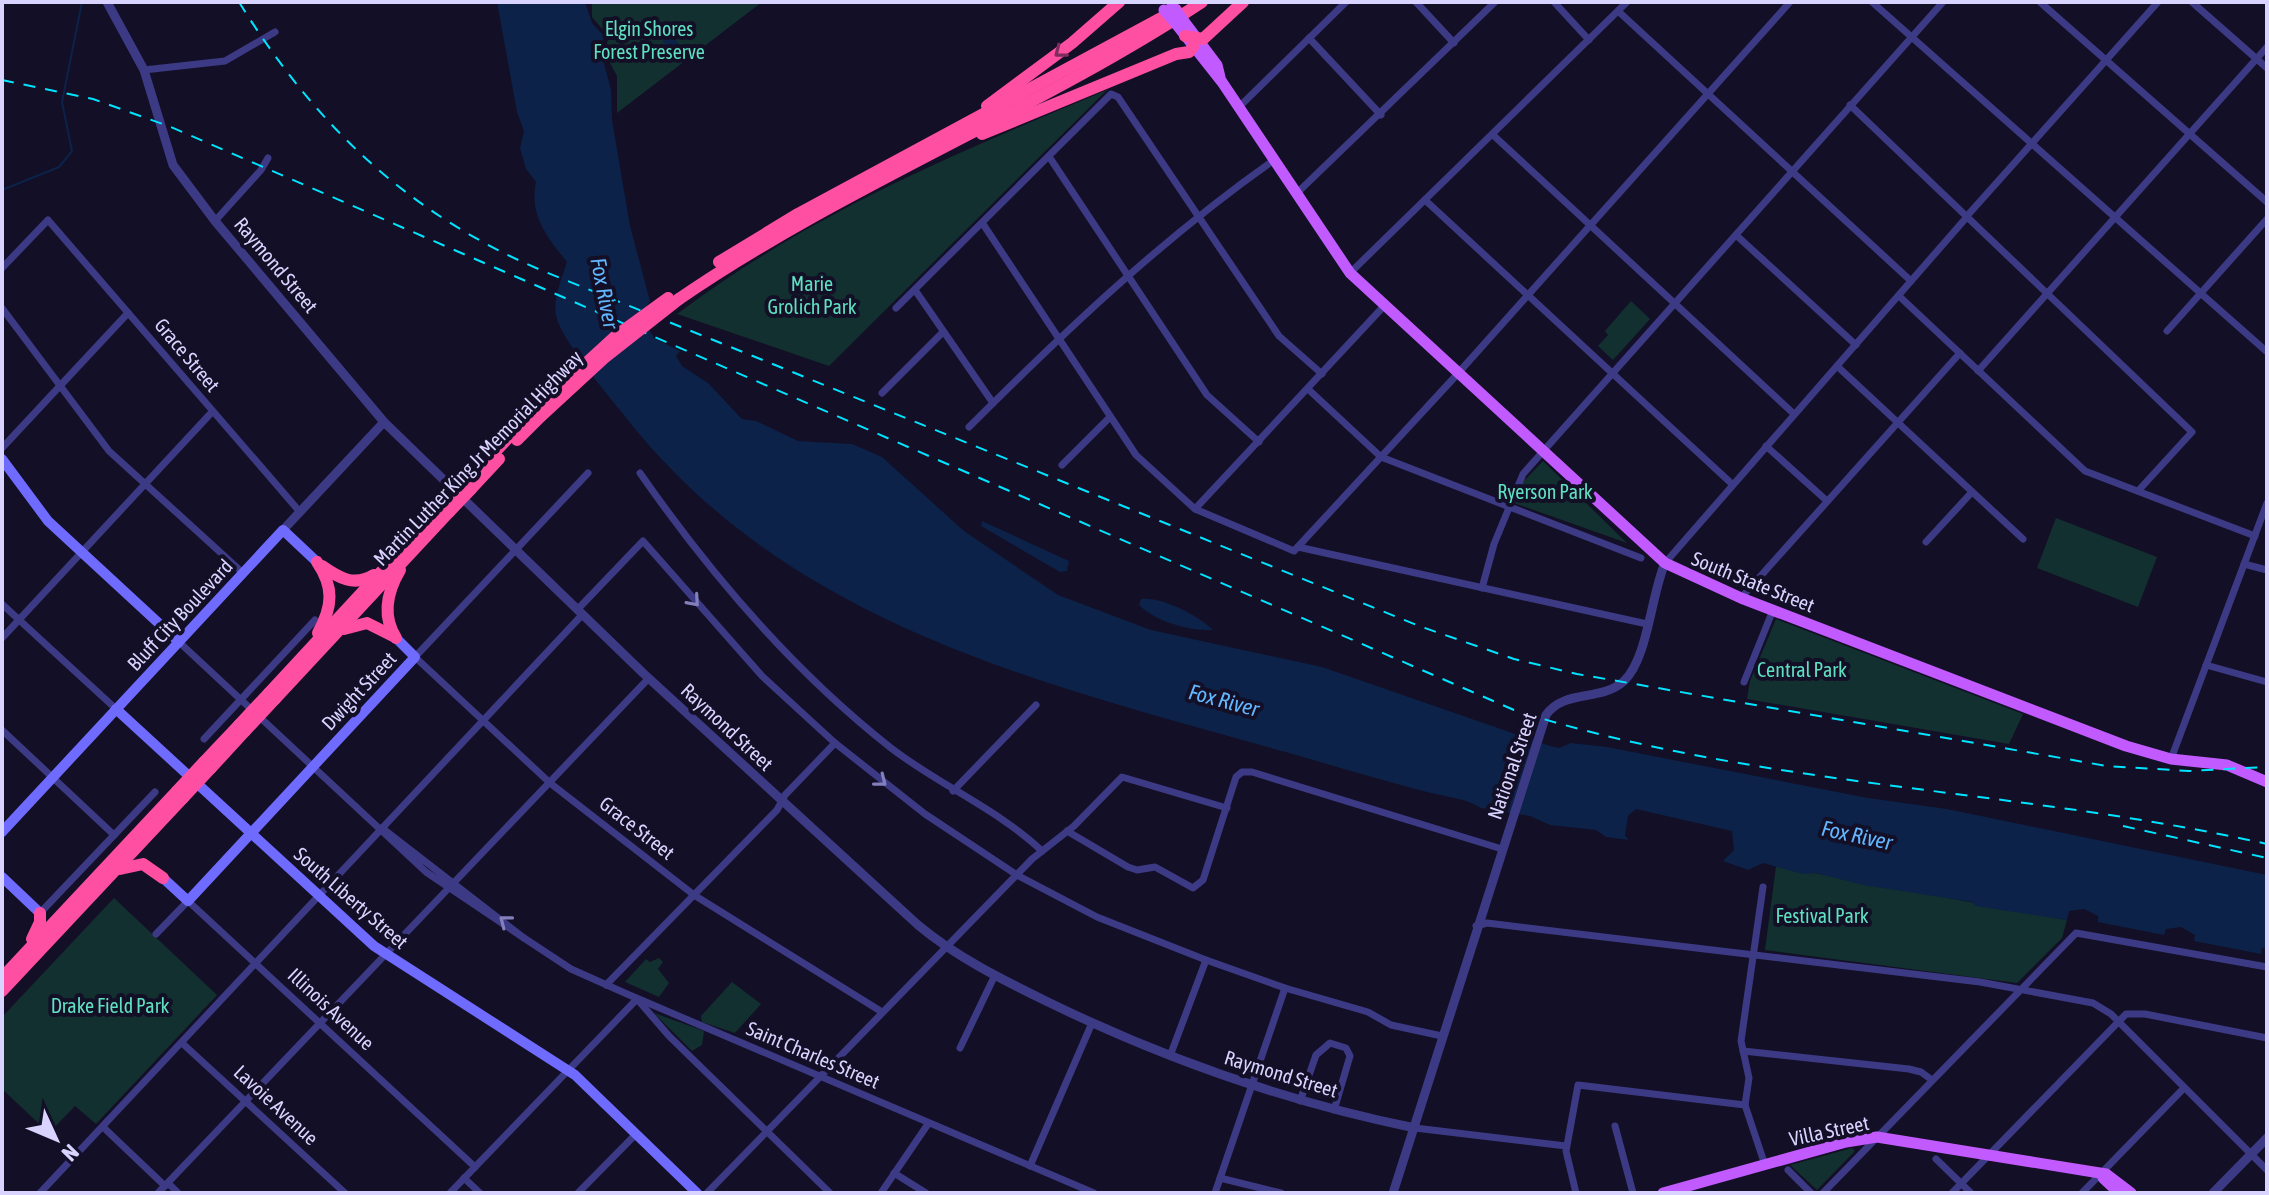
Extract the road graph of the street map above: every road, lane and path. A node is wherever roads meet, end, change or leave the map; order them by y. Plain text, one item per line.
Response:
1 (107, 2) edge
2 (1119, 2) edge
3 (1189, 2) edge
4 (1202, 2) edge
5 (1243, 2) edge
6 (1346, 2) edge
7 (1416, 2) edge
8 (1495, 2) edge
9 (1554, 2) edge
10 (1627, 2) edge
11 (1790, 2) edge
12 (1872, 2) edge
13 (1943, 2) edge
14 (2040, 2) edge
15 (2158, 2) edge
16 (2192, 2) edge
17 (1166, 5) edge
18 (1618, 11) junction
19 (275, 32) dead end
20 (1187, 33) junction
21 (1911, 37) junction
22 (1309, 38) junction
23 (1589, 40) junction
24 (1454, 43) junction
25 (2267, 47) edge
26 (2257, 59) junction
27 (2106, 61) junction
28 (2267, 68) edge
29 (144, 70) junction
30 (1707, 95) junction
31 (1850, 105) junction
32 (1239, 107) junction
33 (1381, 115) junction
34 (2190, 134) junction
35 (1493, 135) junction
36 (2033, 144) junction
37 (268, 158) dead end
38 (1050, 158) junction
39 (1274, 160) junction
40 (898, 161) junction
41 (913, 164) junction
42 (1792, 172) junction
43 (1296, 194) junction
44 (1425, 200) junction
45 (2267, 202) edge
46 (1200, 215) junction
47 (1966, 217) junction
48 (2115, 217) junction
49 (2267, 219) edge
50 (215, 221) junction
51 (983, 224) junction
52 (1589, 226) junction
53 (1736, 235) junction
54 (2, 268) edge
55 (1350, 273) junction
56 (1127, 277) junction
57 (1911, 281) junction
58 (915, 290) junction
59 (1527, 294) junction
60 (2201, 294) junction
61 (2047, 295) junction
62 (677, 296) junction
63 (1899, 296) junction
64 (1674, 304) junction
65 (1384, 306) junction
66 (2, 308) edge
67 (896, 308) dead end
68 (128, 313) junction
69 (2167, 331) dead end
70 (943, 332) junction
71 (1058, 338) junction
72 (1856, 345) junction
73 (2267, 352) edge
74 (1960, 353) junction
75 (1837, 366) junction
76 (1978, 371) junction
77 (1612, 373) junction
78 (1322, 374) junction
79 (1458, 374) junction
80 (61, 385) junction
81 (1308, 389) junction
82 (882, 393) dead end
83 (993, 403) junction
84 (212, 412) junction
85 (1794, 414) junction
86 (1110, 417) junction
87 (384, 422) junction
88 (1898, 423) junction
89 (969, 427) dead end
90 (1259, 442) junction
91 (1766, 446) junction
92 (2, 448) edge
93 (1543, 453) junction
94 (1381, 457) junction
95 (2, 459) edge
96 (1062, 465) dead end
97 (588, 473) dead end
98 (640, 473) dead end
99 (145, 484) junction
100 (1732, 484) junction
101 (2138, 491) junction
102 (1972, 492) junction
103 (1827, 501) junction
104 (2267, 503) edge
105 (1509, 506) junction
106 (447, 508) junction
107 (1195, 509) junction
108 (300, 512) junction
109 (283, 530) junction
110 (2255, 536) junction
111 (2023, 539) dead end
112 (1926, 542) dead end
113 (1298, 547) junction
114 (414, 550) junction
115 (515, 551) junction
116 (81, 552) junction
117 (1641, 558) dead end
118 (317, 562) junction
119 (1665, 563) junction
120 (2244, 564) junction
121 (383, 569) junction
122 (2267, 570) edge
123 (243, 573) junction
124 (1482, 588) junction
125 (1741, 598) junction
126 (2, 604) edge
127 (1773, 610) junction
128 (580, 613) junction
129 (19, 620) junction
130 (315, 620) dead end
131 (1647, 624) junction
132 (333, 637) junction
133 (2, 638) edge
134 (396, 638) junction
135 (179, 642) junction
136 (303, 656) junction
137 (415, 657) junction
138 (2206, 665) junction
139 (649, 678) junction
140 (1744, 682) dead end
141 (2267, 682) edge
142 (272, 696) junction
143 (243, 699) junction
144 (1036, 705) dead end
145 (116, 709) junction
146 (482, 720) junction
147 (2, 730) edge
148 (204, 739) dead end
149 (835, 743) junction
150 (2171, 759) junction
151 (314, 765) junction
152 (53, 777) junction
153 (2267, 782) edge
154 (550, 783) junction
155 (953, 791) junction
156 (155, 792) dead end
157 (180, 795) junction
158 (781, 803) junction
159 (1227, 808) junction
160 (382, 828) junction
161 (1067, 831) junction
162 (2, 832) edge
163 (251, 833) junction
164 (114, 835) junction
165 (1502, 849) junction
166 (1042, 851) junction
167 (110, 875) junction
168 (1017, 875) junction
169 (2, 877) edge
170 (163, 878) joint
171 (452, 886) junction
172 (1763, 887) dead end
173 (694, 895) junction
174 (318, 896) junction
175 (188, 901) junction
176 (40, 913) junction
177 (1481, 922) junction
178 (156, 934) dead end
179 (947, 947) junction
180 (1753, 955) junction
181 (386, 956) junction
182 (1206, 960) junction
183 (256, 964) junction
184 (2267, 967) edge
185 (2, 972) edge
186 (995, 975) junction
187 (2, 978) edge
188 (606, 985) junction
189 (1285, 988) junction
190 (2020, 990) junction
191 (2, 991) edge
192 (637, 999) junction
193 (882, 1012) junction
194 (1092, 1023) junction
195 (2118, 1023) junction
196 (321, 1024) junction
197 (1442, 1036) junction
198 (2267, 1038) edge
199 (182, 1043) junction
200 (960, 1048) dead end
201 (1743, 1051) junction
202 (1170, 1056) junction
203 (568, 1071) junction
204 (820, 1077) junction
205 (1932, 1080) junction
206 (1251, 1086) junction
207 (2184, 1088) junction
208 (246, 1101) junction
209 (1300, 1101) junction
210 (1745, 1105) junction
211 (1334, 1110) junction
212 (928, 1124) junction
213 (1615, 1126) dead end
214 (103, 1127) junction
215 (1415, 1128) junction
216 (767, 1131) junction
217 (636, 1134) junction
218 (1877, 1137) junction
219 (2267, 1138) edge
220 (1566, 1146) junction
221 (2251, 1154) junction
222 (1990, 1156) junction
223 (1936, 1159) dead end
224 (1765, 1165) junction
225 (1030, 1166) junction
226 (475, 1167) junction
227 (1788, 1170) dead end
228 (2267, 1170) edge
229 (894, 1173) junction
230 (2100, 1175) junction
231 (464, 1178) junction
232 (1220, 1178) junction
233 (1961, 1184) junction
234 (166, 1185) junction
235 (1075, 1185) junction
236 (40, 1193) edge
237 (158, 1193) edge
238 (178, 1193) edge
239 (345, 1193) edge
240 (450, 1193) edge
241 (480, 1193) edge
242 (578, 1193) edge
243 (697, 1193) edge
244 (707, 1193) edge
245 (830, 1193) edge
246 (881, 1193) edge
247 (926, 1193) edge
248 (1067, 1193) edge
249 (1094, 1193) edge
250 (1215, 1193) edge
251 (1281, 1193) edge
252 (1393, 1193) edge
253 (1576, 1193) edge
254 (1633, 1193) edge
255 (1663, 1193) edge
256 (1811, 1193) edge
257 (1823, 1193) edge
258 (1952, 1193) edge
259 (1971, 1193) edge
260 (2082, 1193) edge
261 (2119, 1193) edge
262 (2131, 1193) edge
263 (2213, 1193) edge

1 - 29 street, Raymond Street
2 -> 40 highway
3 - 40 highway, Martin Luther King Jr Memorial Highway
4 - 41 highway, Martin Luther King Jr Memorial Highway
5 - 20 highway
6 - 22 street
7 - 24 street
8 - 24 street
9 - 23 street
10 - 18 street
11 - 30 street
12 - 21 street
13 - 21 street
14 - 27 street
15 - 27 street
16 - 26 street
17 - 20 main road, South State Street, bridge
18 - 23 street
18 - 30 street
19 - 29 street
20 - 32 main road, South State Street
20 - 41 highway
21 - 31 street
21 - 36 street
22 - 32 street
22 - 33 street
23 - 35 street
24 - 33 street
25 - 26 street
26 - 28 street
26 - 34 street
27 - 34 street
27 - 36 street
29 - 50 street, Raymond Street
30 - 42 street
30 - 52 street
31 - 42 street
31 - 47 street
32 - 39 main road, South State Street
33 - 43 street
34 - 45 street
34 - 48 street
35 - 44 street
35 - 52 street
36 - 47 street
36 - 48 street
37 - 50 street
38 - 46 street
38 - 51 street
38 - 56 street
39 - 43 main road, South State Street
39 - 46 street
40 - 62 highway, Martin Luther King Jr Memorial Highway
41 - 62 highway, Martin Luther King Jr Memorial Highway
42 - 53 street
42 - 57 street
43 - 55 main road, South State Street
44 - 55 street
44 - 59 street
46 - 56 street
46 - 78 street
47 - 57 street
47 - 61 street
48 - 60 street
48 - 61 street
49 - 60 street
50 - 87 street, Raymond Street
51 - 58 street
51 - 71 street
52 - 59 street
52 - 64 street
53 - 64 street
53 - 72 street
54 - 68 street, Grace Street
55 - 65 main road, South State Street
56 - 71 street
56 - 90 street
57 - 63 street
58 - 67 street
58 - 70 street
59 - 77 street
59 - 79 street
60 - 69 street
60 - 73 street
61 - 76 street
61 - 101 street
62 - 106 highway, Martin Luther King Jr Memorial Highway, bridge
63 - 72 street
63 - 74 street
64 - 77 street
64 - 85 street
65 - 78 street
65 - 79 main road, South State Street
66 - 80 street
68 - 80 street
68 - 84 street, Grace Street
70 - 82 street
70 - 83 street
71 - 83 street
71 - 86 street
72 - 75 street
74 - 76 street
74 - 88 street
75 - 85 street
75 - 88 street
76 - 101 street
77 - 93 street
77 - 100 street
78 - 81 street
79 - 93 main road, South State Street
79 - 94 street
80 - 92 street
80 - 99 street
81 - 90 street
81 - 94 street
83 - 89 street
84 - 99 street
84 - 108 street, Grace Street
85 - 91 street
86 - 96 street
86 - 107 street
87 - 108 street, Bluff City Boulevard
87 - 115 street, Raymond Street
88 - 102 street
88 - 103 street
90 - 107 street
91 - 100 street
91 - 103 street
93 - 105 street
93 - 119 main road, South State Street
94 - 105 street
94 - 113 street
95 - 116 main road, Saint Charles Street
97 - 115 street, Dwight Street
98 - 155 street
99 - 116 street
99 - 123 street
100 - 119 street
101 - 110 street
102 - 111 street
102 - 112 street
103 - 125 street
104 - 110 street
105 - 117 street
105 - 124 street
106 - 114 highway, Martin Luther King Jr Memorial Highway
106 - 121 highway, Martin Luther King Jr Memorial Highway
107 - 113 street
108 - 109 street, Bluff City Boulevard
109 - 118 main road
109 - 123 main road, Bluff City Boulevard
110 - 120 street
113 - 124 street
114 - 132 highway, Martin Luther King Jr Memorial Highway
114 - 134 highway
115 - 128 street, Raymond Street
115 - 137 street, Dwight Street
116 - 129 street
116 - 135 main road, Saint Charles Street
118 - 121 highway
118 - 136 highway
119 - 125 main road, South State Street
119 - 131 street, National Street
120 - 122 street
120 - 138 street
121 - 136 highway, Martin Luther King Jr Memorial Highway
123 - 135 main road, Bluff City Boulevard
124 - 131 street
125 - 127 main road, South State Street
126 - 129 street, South Liberty Street
127 - 140 street
127 - 150 main road, South State Street
128 - 139 street, Raymond Street
128 - 146 street
128 -> 149 street
129 - 133 street
129 - 145 street, South Liberty Street
130 - 143 street
131 - 165 street, National Street
132 - 134 highway
132 - 142 highway, Martin Luther King Jr Memorial Highway
134 - 137 main road, Grace Street
135 - 143 street, Saint Charles Street
135 - 145 main road, Bluff City Boulevard
136 - 142 highway, Martin Luther King Jr Memorial Highway
137 - 146 street, Grace Street
137 - 151 main road, Dwight Street
138 - 141 street
138 - 150 street
139 - 154 street
139 - 158 street, Raymond Street
142 - 157 highway, Martin Luther King Jr Memorial Highway, bridge
143 - 148 street
143 - 151 street, Saint Charles Street
144 - 155 street
145 - 152 main road, Bluff City Boulevard
145 - 163 main road, South Liberty Street
146 - 154 street, Grace Street
146 - 160 street
147 - 152 street
149 - 158 street
149 -> 168 street
150 - 153 main road, South State Street
151 - 160 street, Saint Charles Street
151 - 163 main road, Dwight Street
152 - 162 main road, Bluff City Boulevard
152 - 164 street
154 - 171 street
154 - 173 street, Grace Street
155 - 166 street
156 - 164 street
157 - 167 highway, Martin Luther King Jr Memorial Highway
157 - 187 highway, Martin Luther King Jr Memorial Highway
158 - 173 street
158 - 179 street, Raymond Street
159 - 161 street
159 - 161 street
159 - 165 street
160 - 171 street, Saint Charles Street
160 - 174 street
161 - 166 street
163 - 174 main road, South Liberty Street
163 - 175 main road, Dwight Street
164 - 176 street
165 - 177 street, National Street
166 - 168 street
167 - 170 highway
167 - 191 highway, Martin Luther King Jr Memorial Highway
168 - 179 street
168 - 182 street
169 - 176 main road
170 - 175 main road, Illinois Avenue
171 - 181 street
171 - 188 street, Saint Charles Street
172 - 180 street
173 - 188 street
173 - 193 street, Grace Street
174 - 181 main road, South Liberty Street
174 - 183 street
175 - 178 street, Dwight Street
175 - 183 street, Illinois Avenue
176 - 185 highway
177 - 180 street
177 - 197 street, National Street
179 - 186 street, Raymond Street
179 - 193 street
180 - 190 street
180 - 201 street
181 - 196 street
181 - 203 main road, South Liberty Street
182 - 189 street
182 - 202 street
183 - 196 street, Illinois Avenue
183 - 199 street
184 - 190 street
186 - 194 street, Raymond Street
186 - 200 street
188 - 192 street, Saint Charles Street
189 - 197 street
189 - 206 street
190 - 195 street
190 - 205 street
192 - 203 street
192 - 204 street, Saint Charles Street
192 - 216 street
193 - 204 street
194 - 202 street, Raymond Street
194 - 225 street
195 - 198 street
195 - 207 street
195 - 222 street
196 - 208 street
196 - 226 street, Illinois Avenue
197 - 215 street, National Street
199 - 208 street, Lavoie Avenue
199 - 214 street
201 - 205 street
201 - 210 street
202 - 206 street, Raymond Street
203 - 217 main road, South Liberty Street
203 - 226 street
204 - 212 street, Saint Charles Street
204 - 216 street
205 - 218 street
206 - 209 street, Raymond Street
206 - 232 street
207 - 221 street
207 - 230 street
208 - 234 street
208 - 239 street, Lavoie Avenue
209 - 211 street, Raymond Street
209 - 211 street
210 - 220 street
210 - 224 street
211 - 215 street, Raymond Street
212 - 225 street, Saint Charles Street
212 - 229 street
213 - 254 street
214 - 234 street
214 - 236 street
215 - 220 street, Raymond Street
215 - 252 street, National Street
216 - 244 street
216 - 245 street
217 - 242 street
217 - 243 main road, South Liberty Street
218 - 222 main road, Villa Street
218 - 224 main road, Villa Street
218 - 257 street
219 - 221 street
220 - 253 street
221 - 228 street
221 - 263 street
222 - 230 main road, Villa Street
222 - 233 street
223 - 233 street
224 - 255 main road, Villa Street
225 - 235 street, Saint Charles Street
226 - 231 street
227 - 256 street
229 - 246 street
229 - 247 street
230 - 260 street
230 - 261 main road
230 - 262 main road, Villa Street
231 - 240 street
231 - 241 street
232 - 250 street
232 - 251 street
233 - 258 street
233 - 259 street
234 - 237 street
234 - 238 street
235 - 248 street
235 - 249 street, Saint Charles Street

